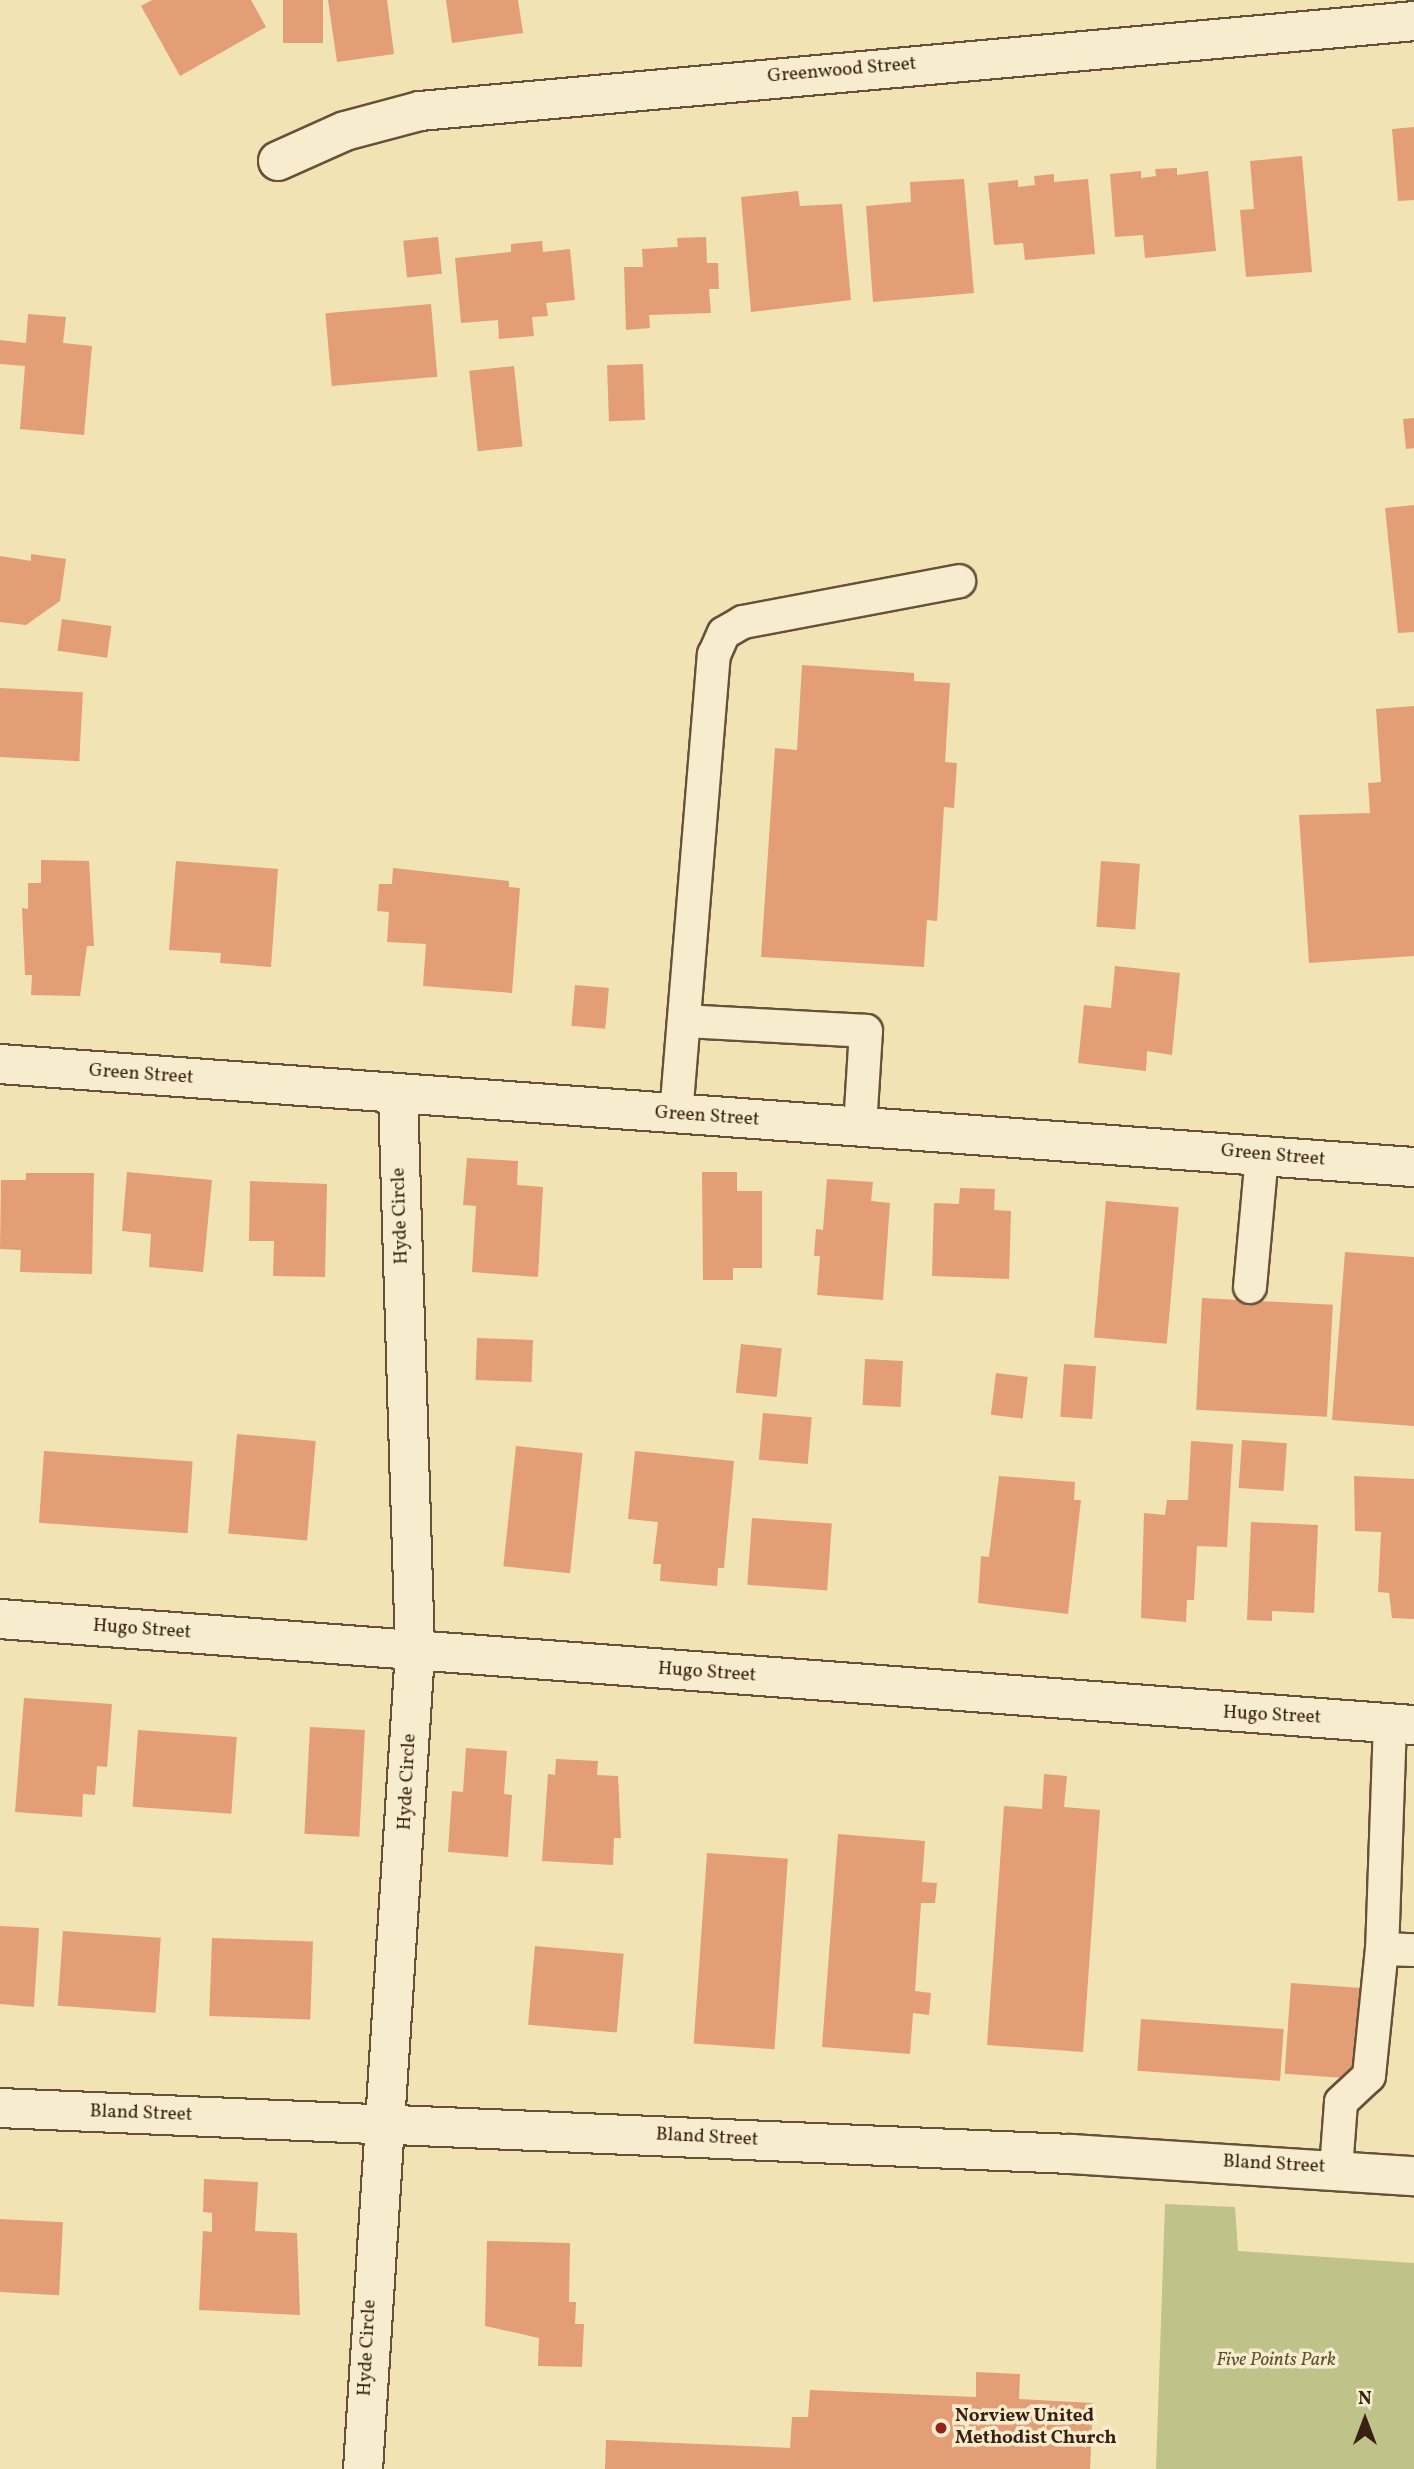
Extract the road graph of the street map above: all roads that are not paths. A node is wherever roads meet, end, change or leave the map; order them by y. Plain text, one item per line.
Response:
1 (1414, 21) edge
2 (278, 161) dead end
3 (959, 581) dead end
4 (684, 1020) junction
5 (0, 1064) edge
6 (398, 1095) junction
7 (676, 1115) junction
8 (860, 1127) junction
9 (1262, 1155) junction
10 (1414, 1167) edge
11 (1250, 1287) dead end
12 (0, 1619) edge
13 (415, 1651) junction
14 (1402, 1724) edge
15 (1382, 1949) junction
16 (1414, 1950) edge
17 (0, 2108) edge
18 (385, 2124) junction
19 (1336, 2169) junction
20 (1414, 2176) edge
21 (363, 2469) edge

1 - 2 street, Greenwood Street
3 - 4 lane
4 - 7 lane
4 - 8 lane
5 - 6 street, Green Street
6 - 7 street, Green Street
6 - 13 street, Hyde Circle
7 - 8 street, Green Street
8 - 9 street, Green Street
9 - 10 street, Green Street
9 - 11 lane
12 - 13 street, Hugo Street
13 - 14 street, Hugo Street
13 - 18 street, Hyde Circle
14 - 15 lane
15 - 16 lane
15 - 19 lane
17 - 18 street, Bland Street
18 - 19 street, Bland Street
18 - 21 street, Hyde Circle
19 - 20 street, Bland Street

